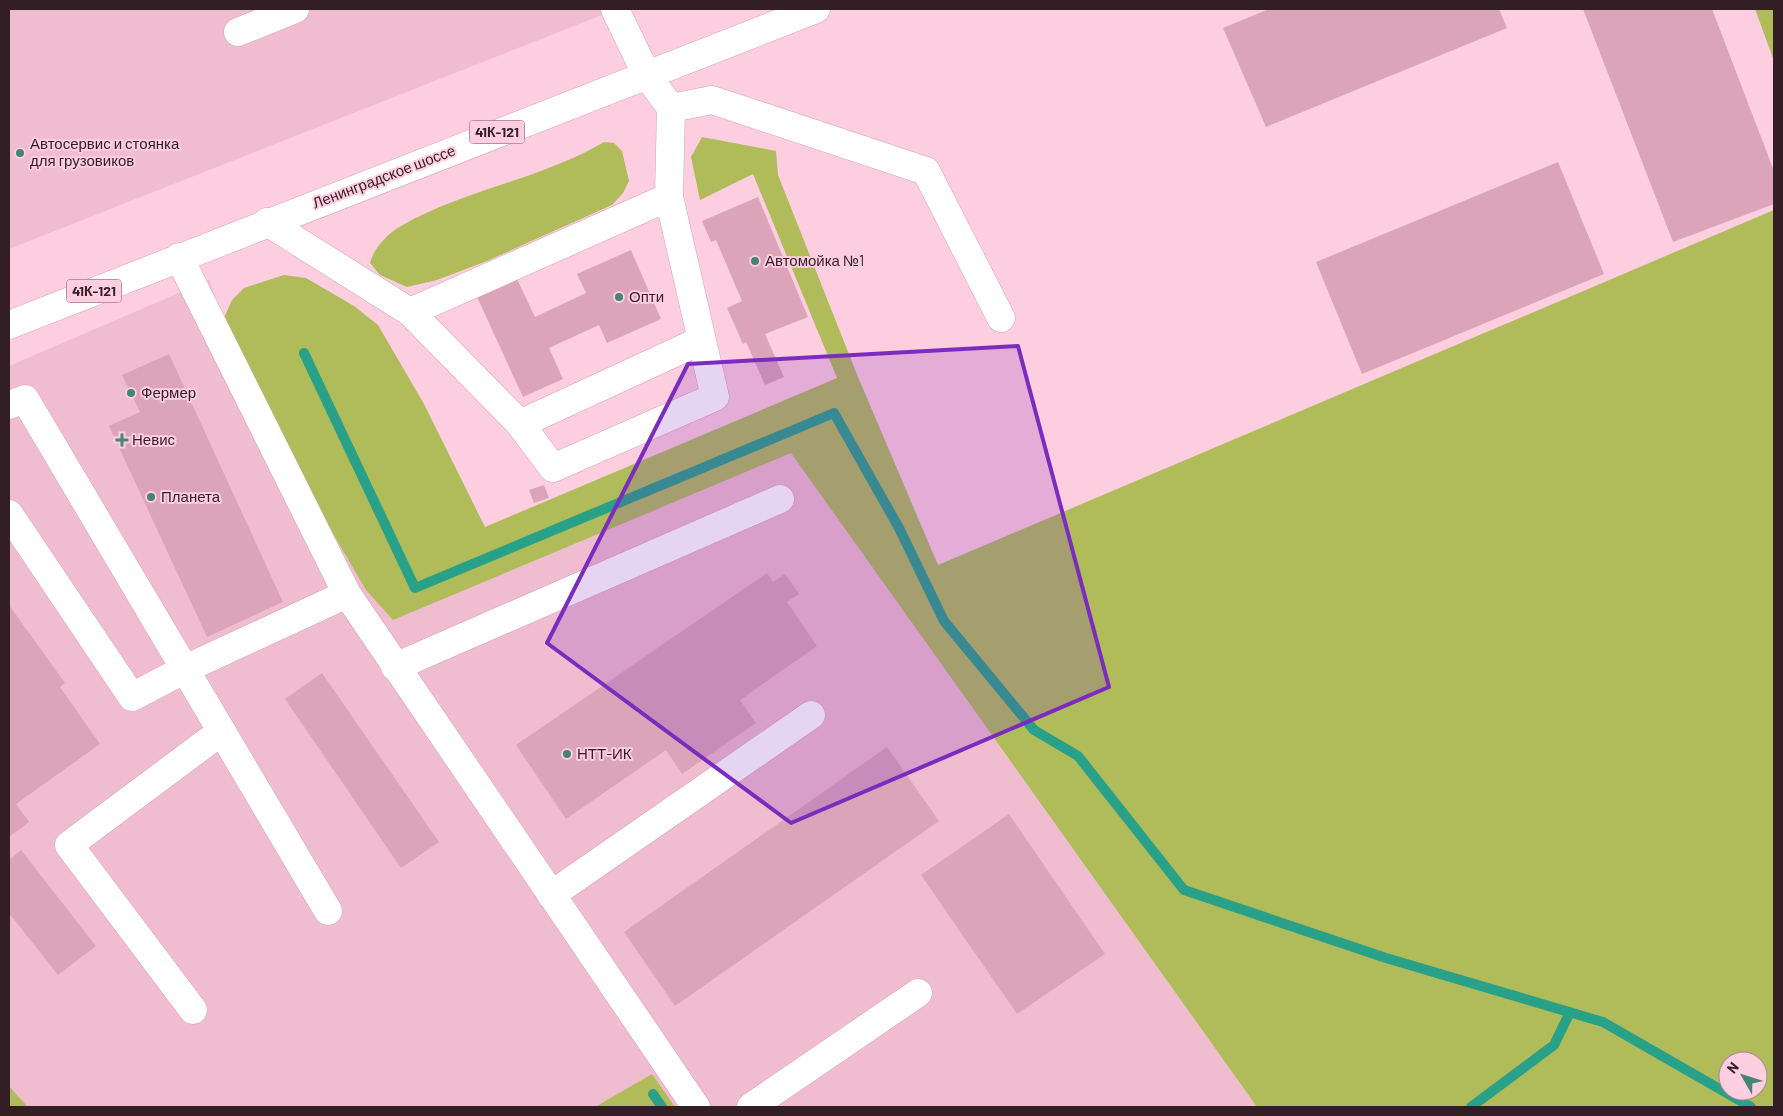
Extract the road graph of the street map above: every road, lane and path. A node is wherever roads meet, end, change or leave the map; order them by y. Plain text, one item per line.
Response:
1 (295, 9) edge
2 (615, 9) edge
3 (816, 9) edge
4 (238, 32) dead end
5 (646, 74) junction
6 (671, 108) junction
7 (669, 197) junction
8 (267, 222) junction
9 (179, 257) junction
10 (410, 312) junction
11 (1001, 318) dead end
12 (9, 324) edge
13 (702, 340) junction
14 (9, 405) edge
15 (520, 424) junction
16 (780, 499) dead end
17 (9, 514) edge
18 (347, 594) junction
19 (395, 667) junction
20 (184, 669) junction
21 (811, 715) dead end
22 (222, 731) junction
23 (551, 895) junction
24 (328, 911) dead end
25 (918, 993) dead end
26 (192, 1010) dead end
27 (696, 1107) edge
28 (751, 1107) edge

1 - 4 main road
2 - 5 main road
3 - 5 main road, Ленинградское шоссе / 41К-121
5 - 6 main road
5 - 8 main road, Ленинградское шоссе / 41К-121
6 - 7 main road
6 - 11 main road
7 - 10 main road
7 - 13 main road
8 - 9 main road, Ленинградское шоссе / 41К-121
8 - 10 main road
9 - 12 main road, Ленинградское шоссе / 41К-121
9 - 18 main road
10 - 15 main road
13 - 15 main road
13 - 15 main road
14 - 20 main road
16 - 19 main road
17 - 20 main road
18 - 19 main road
18 - 20 main road
19 - 23 main road
20 - 22 main road
21 - 23 main road
22 - 24 main road
22 - 26 main road
23 - 27 main road
25 - 28 main road

